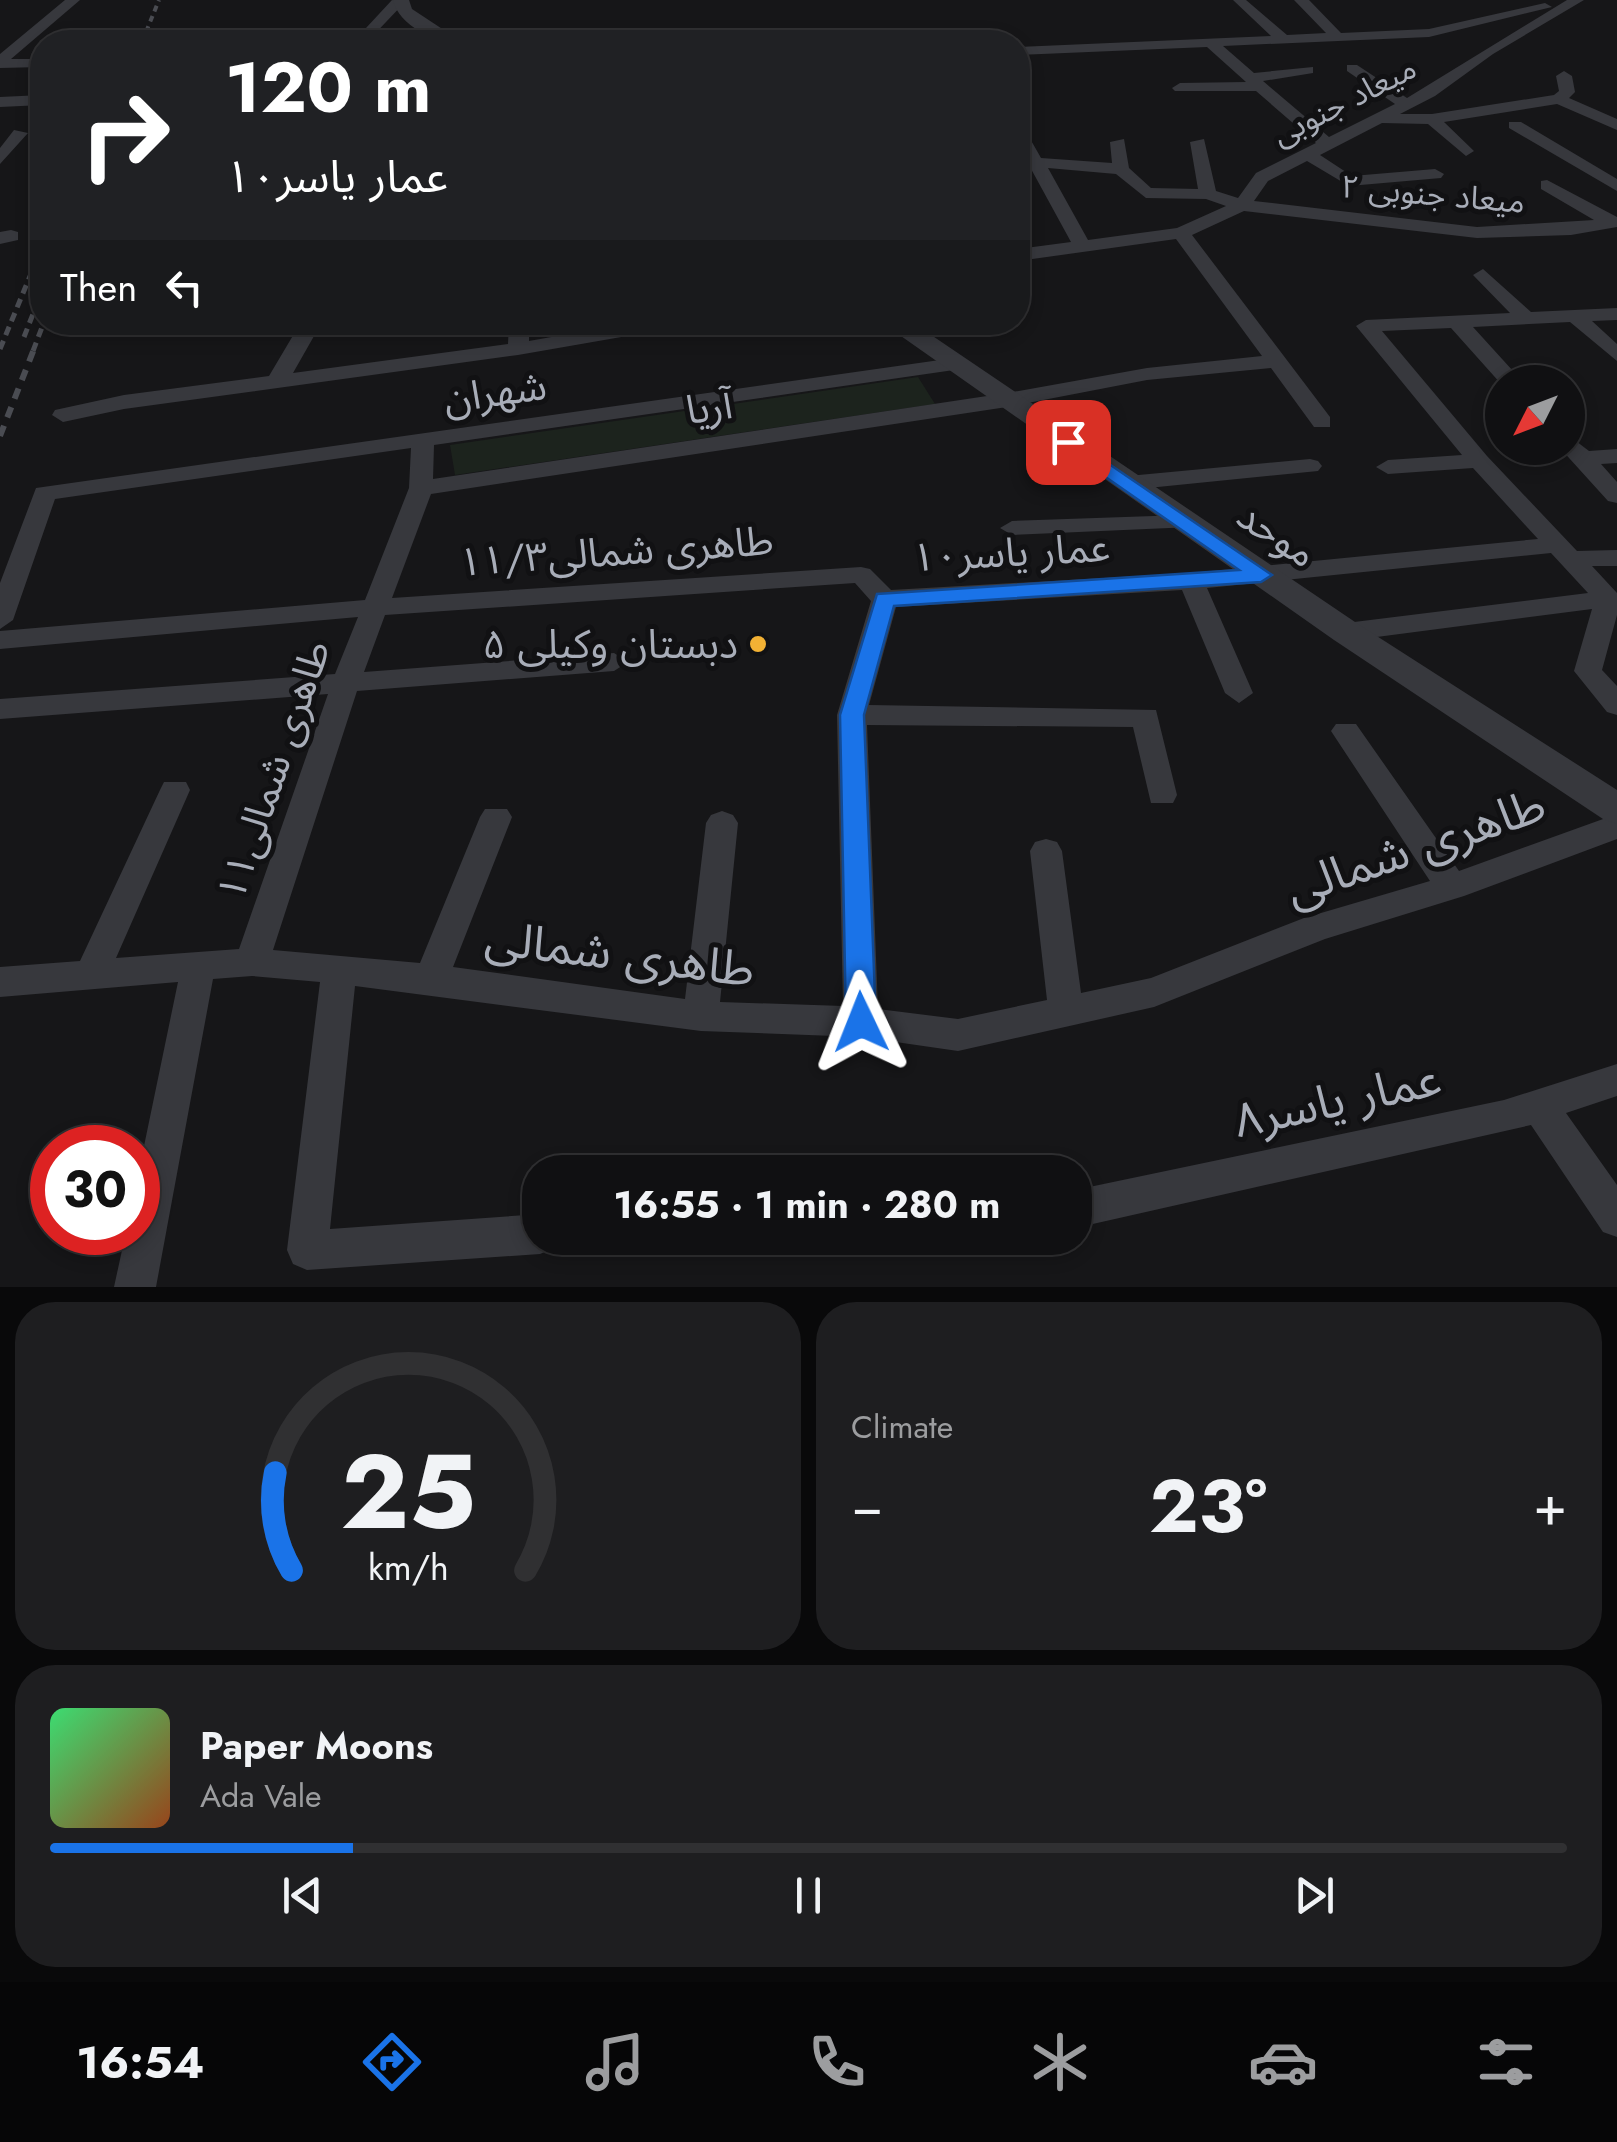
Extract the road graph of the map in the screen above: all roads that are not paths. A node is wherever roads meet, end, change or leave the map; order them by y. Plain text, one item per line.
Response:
1 (73, 0) edge
2 (1301, 0) edge
3 (1577, 0) edge
4 (400, 1) edge
5 (1238, 1) edge
6 (41, 30) edge
7 (372, 30) edge
8 (433, 30) edge
9 (1337, 38) junction
10 (1284, 40) junction
11 (30, 41) edge
12 (1211, 43) junction
13 (1030, 51) edge
14 (30, 64) edge
15 (3, 66) edge
16 (1352, 68) dead end
17 (1308, 70) dead end
18 (1564, 76) dead end
19 (1256, 82) junction
20 (1180, 88) dead end
21 (1559, 99) junction
22 (30, 101) edge
23 (0, 102) edge
24 (1407, 105) junction
25 (1382, 119) junction
26 (1432, 119) junction
27 (1514, 124) dead end
28 (1617, 125) edge
29 (20, 133) dead end
30 (1118, 142) dead end
31 (1198, 142) dead end
32 (1329, 146) junction
33 (1466, 152) dead end
34 (1309, 156) junction
35 (0, 159) edge
36 (1030, 161) edge
37 (1030, 169) edge
38 (1121, 169) junction
39 (1435, 174) dead end
40 (1547, 185) dead end
41 (1617, 186) edge
42 (1208, 194) junction
43 (1242, 205) junction
44 (1615, 222) edge
45 (1181, 232) junction
46 (1082, 245) junction
47 (1030, 253) edge
48 (1483, 275) dead end
49 (1617, 314) edge
50 (1576, 318) junction
51 (1527, 319) junction
52 (1455, 320) junction
53 (304, 335) edge
54 (519, 335) edge
55 (598, 335) edge
56 (913, 335) edge
57 (518, 349) junction
58 (1617, 355) edge
59 (1277, 362) junction
60 (954, 364) junction
61 (1496, 365) edge
62 (277, 381) junction
63 (1007, 400) junction
64 (62, 415) dead end
65 (1322, 422) dead end
66 (423, 440) junction
67 (1585, 452) edge
68 (1617, 456) edge
69 (1479, 461) junction
70 (1585, 462) edge
71 (1310, 466) dead end
72 (1388, 467) dead end
73 (1128, 484) junction
74 (421, 488) junction
75 (1617, 496) edge
76 (1183, 522) junction
77 (1012, 528) dead end
78 (1565, 552) junction
79 (1617, 558) edge
80 (1261, 575) junction
81 (1191, 581) junction
82 (885, 599) junction
83 (1608, 599) junction
84 (377, 607) junction
85 (0, 620) edge
86 (1346, 632) junction
87 (0, 640) edge
88 (614, 662) dead end
89 (345, 685) junction
90 (1238, 693) dead end
91 (1617, 705) edge
92 (0, 709) edge
93 (852, 715) junction
94 (1346, 731) dead end
95 (175, 790) dead end
96 (1162, 795) dead end
97 (1617, 809) edge
98 (496, 817) dead end
99 (722, 823) dead end
100 (1617, 826) edge
101 (1046, 852) dead end
102 (1452, 887) junction
103 (252, 962) junction
104 (198, 969) junction
105 (338, 970) junction
106 (91, 975) junction
107 (431, 978) junction
108 (0, 982) edge
109 (1066, 1013) junction
110 (701, 1016) junction
111 (861, 1022) junction
112 (1617, 1080) edge
113 (1540, 1106) junction
114 (1092, 1205) edge
115 (1617, 1218) edge
116 (522, 1235) edge
117 (135, 1287) edge

1 - 6 street
2 - 9 street
3 - 9 street
3 - 24 street, میعاد جنوبی
4 - 7 street
4 - 8 street
5 - 10 street
9 - 10 street
10 - 12 street
11 - 15 street
12 - 13 street
12 - 19 street
14 - 15 street
16 - 24 street
17 - 19 street
18 - 21 street
19 - 20 street
19 - 32 street
21 - 26 street
21 - 28 street
22 - 23 street
24 - 25 street, میعاد جنوبی
25 - 26 street
25 - 32 street, میعاد جنوبی
26 - 33 street
27 - 41 street
29 - 35 street
30 - 38 street
31 - 42 street
32 - 34 street, میعاد جنوبی
34 - 39 street
34 - 43 street, میعاد جنوبی
36 - 38 street
37 - 46 street
38 - 42 street, میعاد جنوبی ۲
40 - 44 street
42 - 43 street, میعاد جنوبی ۲
43 - 44 street, میعاد جنوبی ۲
43 - 45 street, میعاد جنوبی
45 - 46 street, میعاد جنوبی
45 - 59 street
46 - 47 street, میعاد جنوبی
48 - 51 street
49 - 50 street
50 - 51 street
50 - 58 street
51 - 52 street
52 - 61 street
52 - 69 street
53 - 62 street
54 - 57 street
55 - 57 street
56 - 60 street, موحد
57 - 62 street
59 - 63 street, آریا
59 - 65 street
60 - 63 street, موحد
60 - 66 street, شهران
62 - 64 street
63 - 73 street, موحد
63 - 74 street, آریا
66 - 74 street, طاهری شمالی۱۱
66 - 85 street, شهران
67 - 68 street
69 - 72 street
69 - 78 street
70 - 75 street
71 - 73 street
73 - 76 street, موحد
74 - 84 street, طاهری شمالی۱۱
76 - 77 street
76 - 80 street, موحد
78 - 79 street, عمار یاسر۱۰
78 - 80 street, عمار یاسر۱۰
78 - 83 street
80 - 81 street, عمار یاسر۱۰
80 - 86 street, موحد
81 - 82 street, عمار یاسر۱۰
81 - 90 street
82 - 84 street, طاهری شمالی۱۱/۳
82 - 93 street
83 - 86 street
83 - 91 street
84 - 87 street, طاهری شمالی۱۱/۳
84 - 89 street, طاهری شمالی۱۱
86 - 97 street, موحد
88 - 89 street
89 - 92 street
89 - 103 street, طاهری شمالی۱۱
93 - 96 street
93 - 111 street
94 - 102 street
95 - 106 street
98 - 107 street
99 - 110 street
100 - 102 street, طاهری شمالی
101 - 109 street
102 - 109 street, طاهری شمالی
103 - 104 street, طاهری شمالی
103 - 105 street, طاهری شمالی
104 - 106 street, طاهری شمالی
104 - 117 street
105 - 107 street, طاهری شمالی
105 - 116 street
106 - 108 street, طاهری شمالی
107 - 110 street, طاهری شمالی
109 - 111 street, طاهری شمالی
110 - 111 street, طاهری شمالی
112 - 113 street, عمار یاسر۸
113 - 114 street, عمار یاسر۸
113 - 115 street

